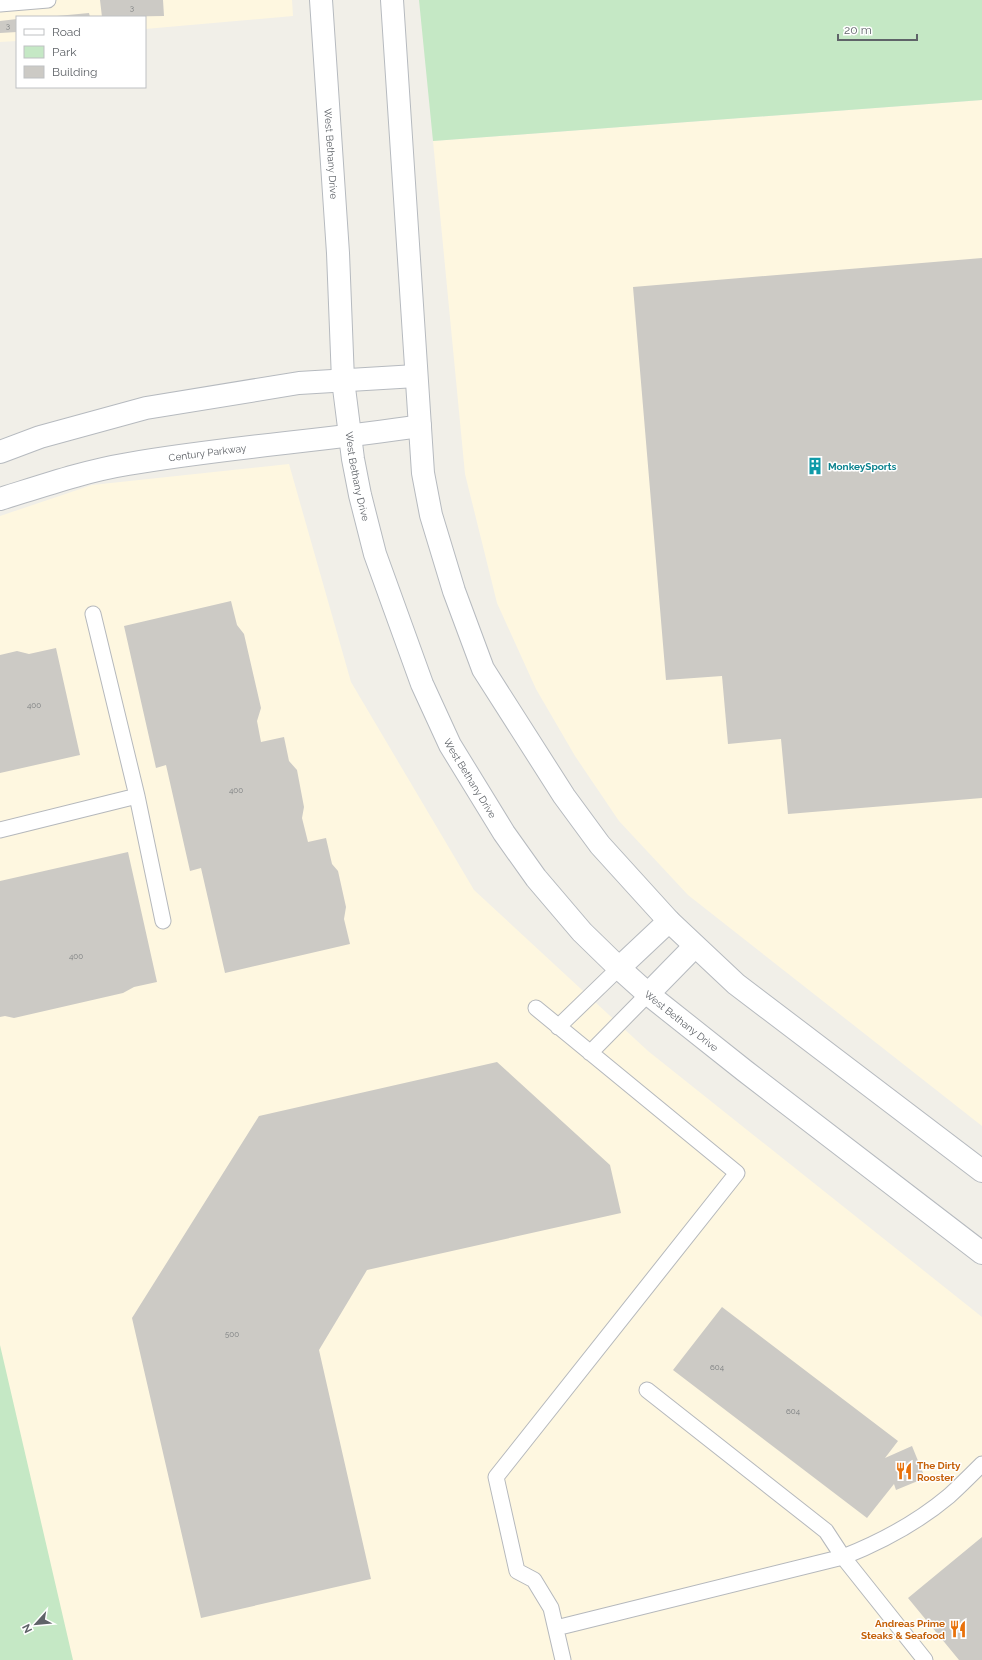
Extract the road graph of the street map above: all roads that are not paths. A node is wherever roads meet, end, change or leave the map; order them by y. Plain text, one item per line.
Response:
1 (48, 0) edge
2 (321, 0) edge
3 (392, 0) edge
4 (0, 4) edge
5 (416, 376) junction
6 (343, 380) junction
7 (420, 426) junction
8 (349, 437) junction
9 (0, 452) edge
10 (0, 499) edge
11 (93, 614) dead end
12 (137, 796) junction
13 (0, 830) edge
14 (163, 921) dead end
15 (669, 921) junction
16 (695, 946) junction
17 (619, 968) junction
18 (648, 994) junction
19 (536, 1008) dead end
20 (558, 1027) junction
21 (590, 1053) junction
22 (982, 1171) edge
23 (982, 1253) edge
24 (647, 1390) dead end
25 (982, 1464) edge
26 (843, 1557) junction
27 (556, 1628) junction
28 (563, 1660) edge
29 (925, 1660) edge

1 - 4 lane
2 - 6 main road, West Bethany Drive
3 - 5 main road
5 - 6 main road
5 - 7 main road
6 - 8 main road, West Bethany Drive
6 - 9 main road
7 - 8 main road, Century Parkway
7 - 15 main road
8 - 10 main road, Century Parkway
8 - 17 main road, West Bethany Drive
11 - 12 lane
12 - 13 lane
12 - 14 lane
15 - 16 main road
15 - 17 main road
16 - 18 main road
16 - 22 main road
17 - 18 main road, West Bethany Drive
17 - 20 lane
18 - 21 lane
18 - 23 main road, West Bethany Drive
19 - 20 lane
20 - 21 lane
21 - 27 lane
24 - 26 lane
25 - 26 lane
26 - 27 lane
26 - 29 lane
27 - 28 lane

